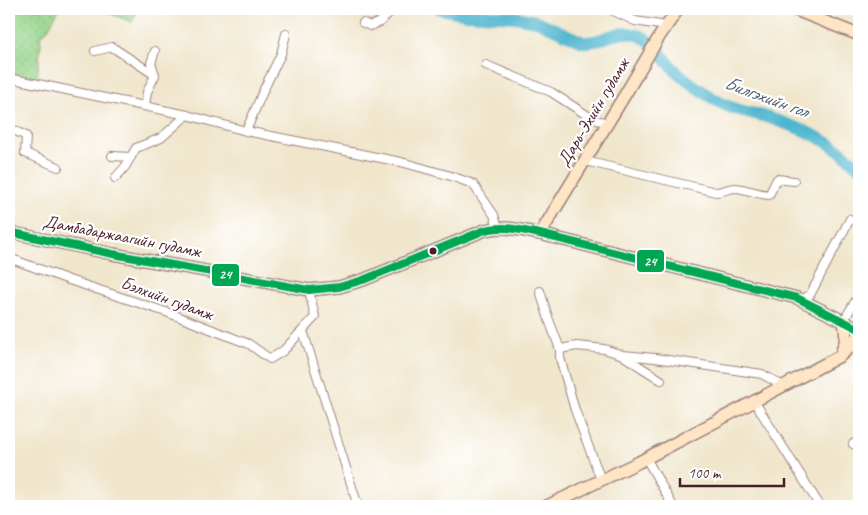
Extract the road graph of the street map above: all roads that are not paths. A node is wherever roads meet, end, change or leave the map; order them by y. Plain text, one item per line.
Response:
1 (393, 9) edge
2 (609, 9) edge
3 (678, 9) edge
4 (793, 9) edge
5 (363, 23) dead end
6 (666, 26) junction
7 (286, 34) dead end
8 (859, 35) edge
9 (95, 51) dead end
10 (155, 51) dead end
11 (486, 65) dead end
12 (155, 75) junction
13 (9, 78) edge
14 (145, 106) junction
15 (187, 115) junction
16 (608, 123) junction
17 (9, 128) edge
18 (246, 131) junction
19 (112, 156) dead end
20 (131, 157) junction
21 (585, 161) junction
22 (58, 167) dead end
23 (115, 178) dead end
24 (794, 181) dead end
25 (850, 219) dead end
26 (498, 227) junction
27 (9, 232) edge
28 (540, 234) junction
29 (9, 258) edge
30 (309, 290) junction
31 (540, 291) dead end
32 (859, 295) edge
33 (800, 300) junction
34 (844, 320) junction
35 (859, 329) edge
36 (303, 331) junction
37 (859, 334) edge
38 (859, 346) edge
39 (560, 349) junction
40 (623, 355) junction
41 (840, 356) junction
42 (661, 380) dead end
43 (783, 386) junction
44 (754, 401) junction
45 (646, 458) junction
46 (600, 480) junction
47 (553, 505) edge
48 (358, 506) edge
49 (674, 506) edge
50 (820, 506) edge

1 - 5 street
2 - 6 street
3 - 6 main road, Дарь-Эхийн гудамж
4 - 8 main road
6 - 16 main road, Дарь-Эхийн гудамж
7 - 18 street
9 - 12 street
10 - 12 street
11 - 16 street
12 - 14 street
13 - 14 street
14 - 15 street
15 - 18 street
15 - 20 street
16 - 21 main road, Дарь-Эхийн гудамж
17 - 22 street
18 - 26 street
19 - 20 street
20 - 23 street
21 - 24 street
21 - 28 main road, Дарь-Эхийн гудамж
25 - 33 street
26 - 28 main road, Дамбадаржаагийн гудамж
26 - 30 main road, Дамбадаржаагийн гудамж
27 - 30 main road, Дамбадаржаагийн гудамж
28 - 33 main road, Дамбадаржаагийн гудамж
29 - 36 street, Бэлхийн гудамж
30 - 36 street, Бэлхийн гудамж
31 - 39 street
32 - 34 street
33 - 34 main road, Дамбадаржаагийн гудамж
34 - 35 main road, Дамбадаржаагийн гудамж
34 - 41 main road
36 - 48 street
37 - 41 main road
38 - 41 main road
39 - 40 street
39 - 46 street
40 - 42 street
40 - 43 street
41 - 43 main road
43 - 44 main road
44 - 45 main road
44 - 50 street
45 - 46 main road
45 - 49 street
46 - 47 main road

